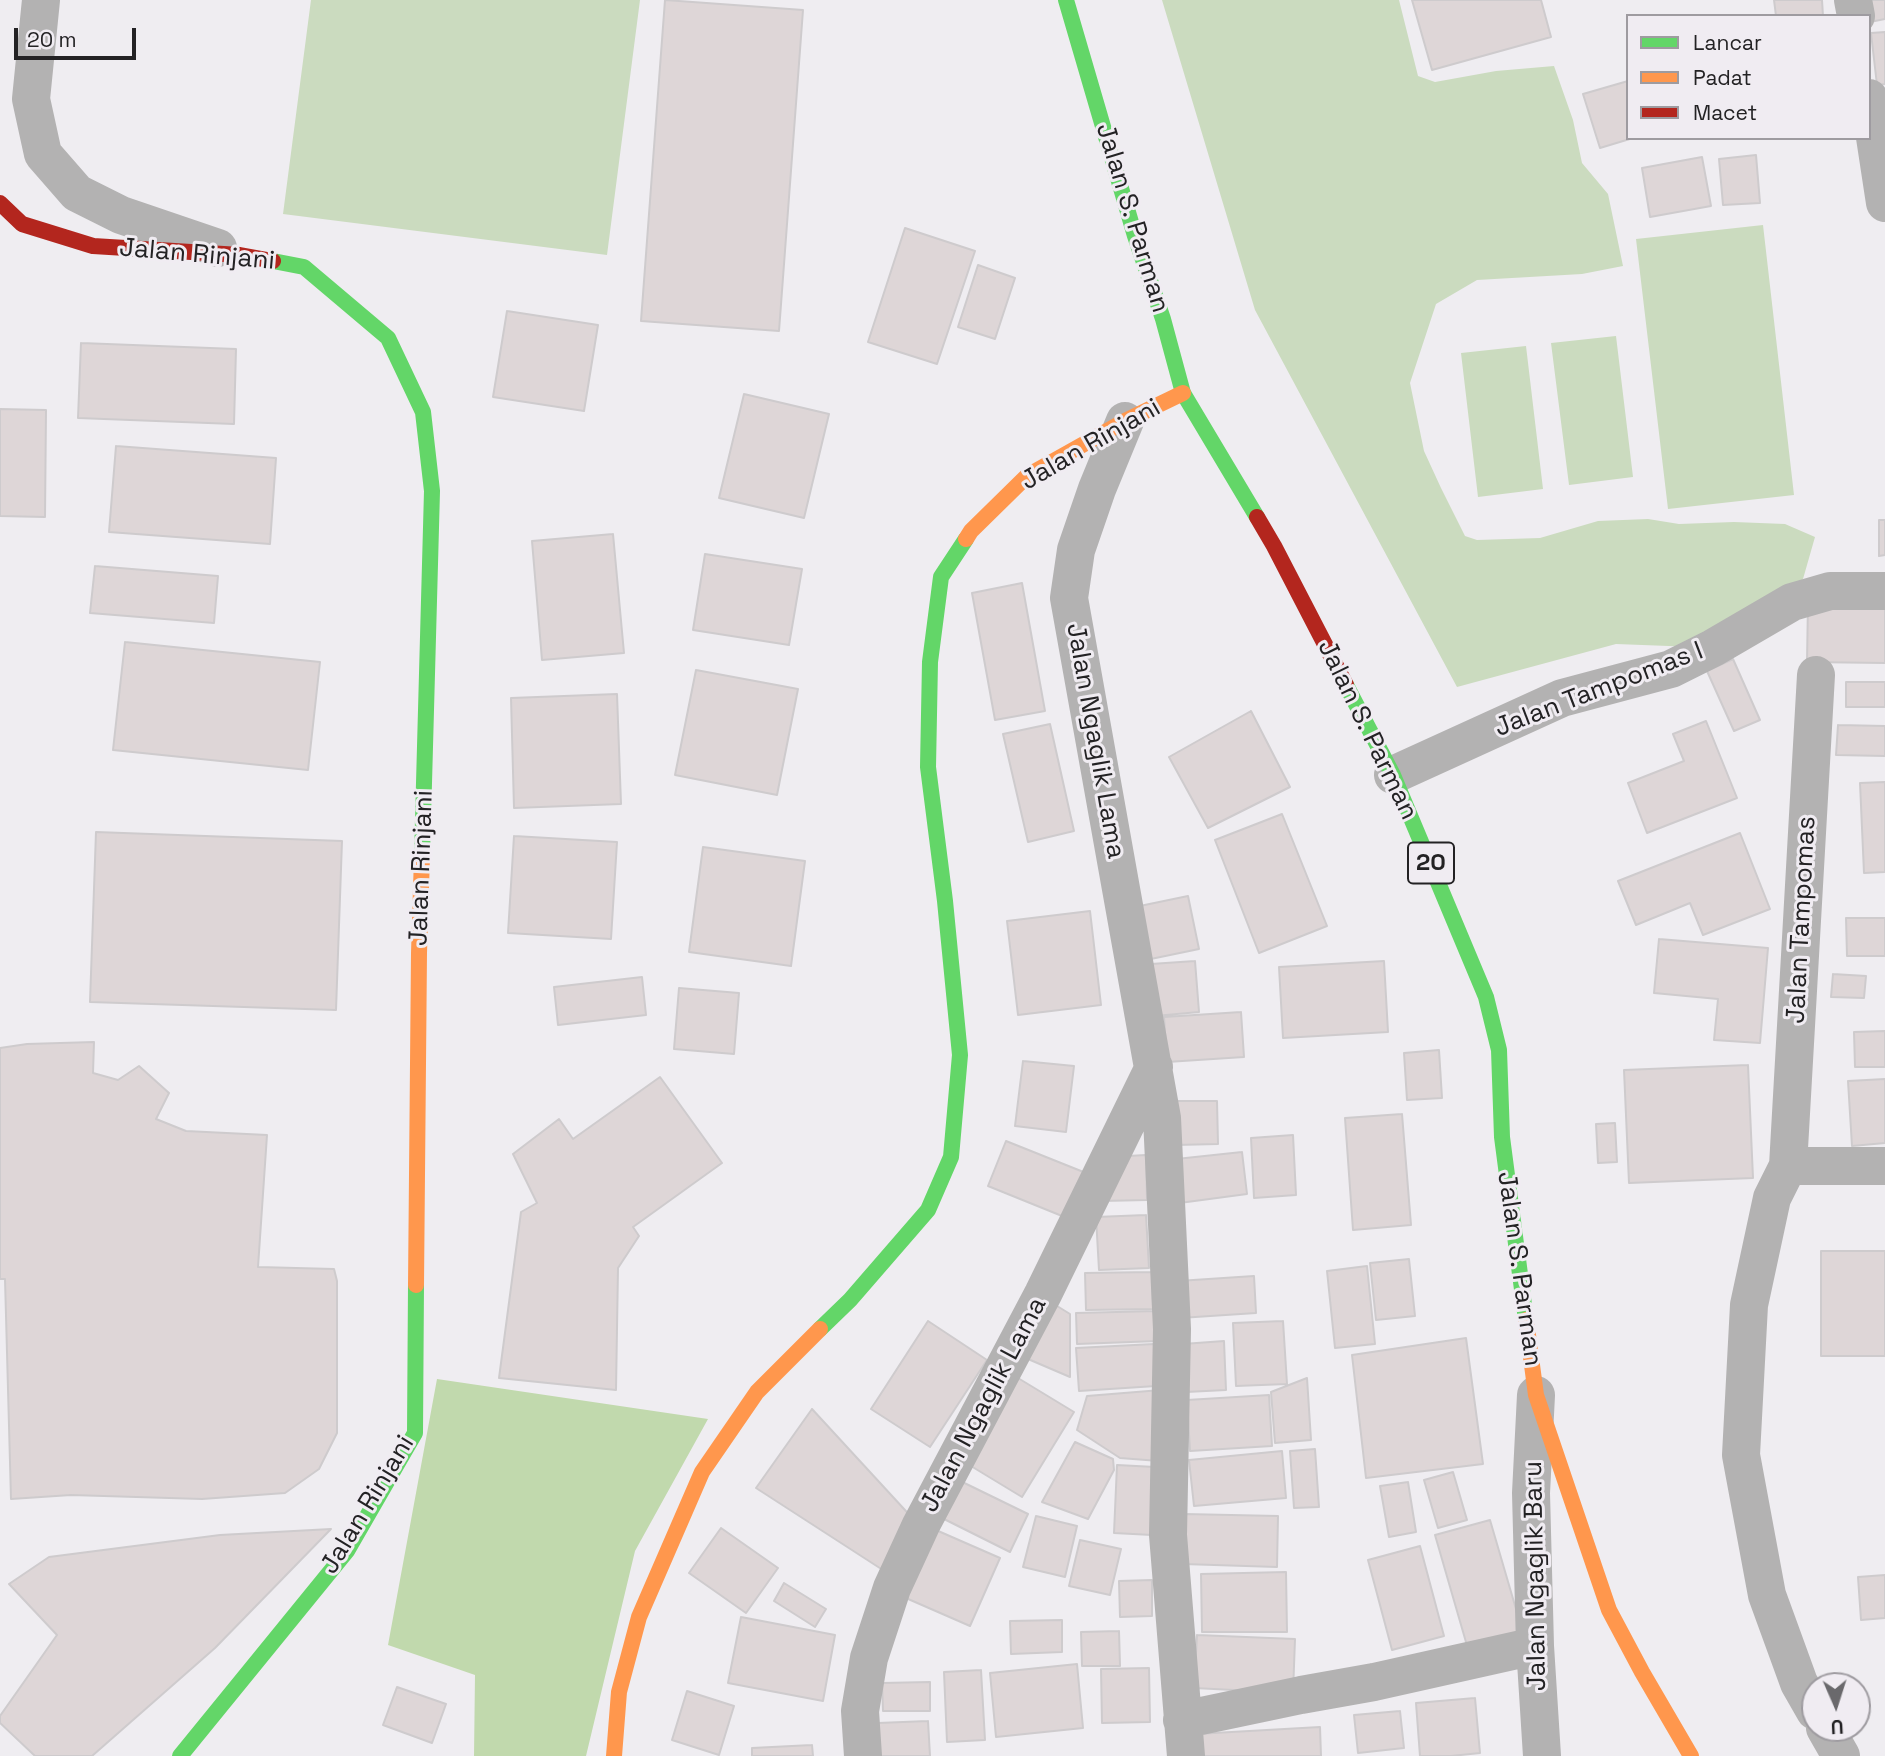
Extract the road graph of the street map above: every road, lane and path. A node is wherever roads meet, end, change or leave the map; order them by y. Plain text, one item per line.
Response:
1 (41, 0) edge
2 (1066, 0) edge
3 (1871, 111) edge
4 (0, 203) edge
5 (1885, 203) edge
6 (240, 255) junction
7 (1183, 393) junction
8 (1125, 421) junction
9 (1885, 591) edge
10 (1816, 675) dead end
11 (1393, 775) junction
12 (1154, 1067) junction
13 (1788, 1166) junction
14 (1885, 1166) edge
15 (1536, 1395) junction
16 (1535, 1646) junction
17 (1801, 1686) edge
18 (1184, 1738) edge
19 (180, 1756) edge
20 (614, 1756) edge
21 (863, 1756) edge
22 (1542, 1756) edge
23 (1691, 1756) edge

1 - 6 street
2 - 7 main road, Jalan S. Parman / 20
3 - 5 street
4 - 6 main road, Jalan Rinjani
6 - 19 main road, Jalan Rinjani
7 - 8 main road, Jalan Rinjani
7 - 11 main road, Jalan S. Parman / 20
8 - 12 street, Jalan Ngaglik Lama
8 - 20 main road, Jalan Rinjani
9 - 11 street, Jalan Tampomas I
10 - 13 street, Jalan Tampomas
11 - 15 main road, Jalan S. Parman / 20
12 - 18 street, Jalan Ngaglik Lama
12 - 21 street, Jalan Ngaglik Lama
13 - 14 street
13 - 17 street, Jalan Tampomas
15 - 16 street, Jalan Ngaglik Baru
15 - 23 main road, Jalan S. Parman / 20
16 - 18 street
16 - 22 street, Jalan Ngaglik Baru

